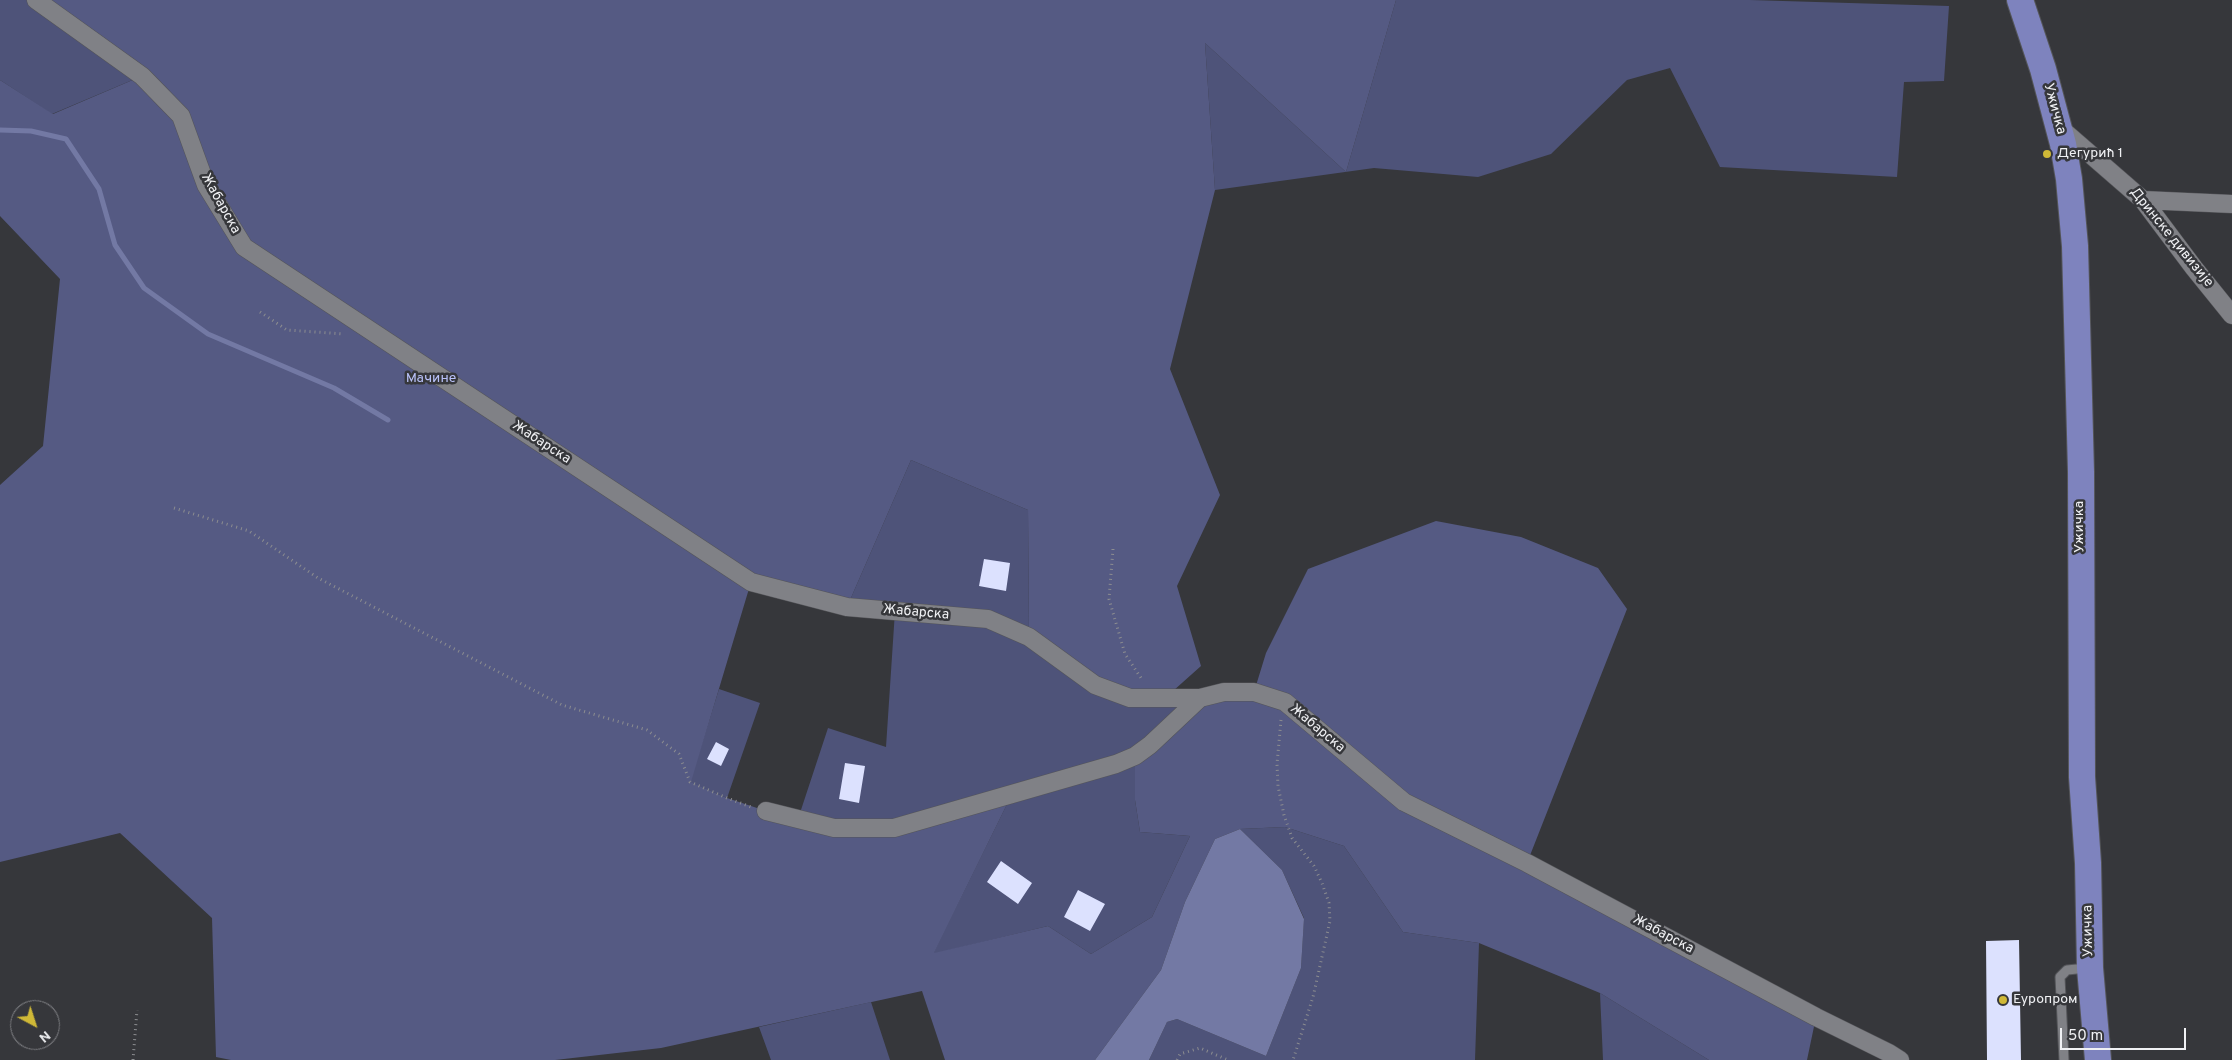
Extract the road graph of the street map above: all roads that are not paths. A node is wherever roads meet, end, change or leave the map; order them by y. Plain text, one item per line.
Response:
1 (36, 0) edge
2 (2020, 0) edge
3 (2059, 127) junction
4 (2143, 200) junction
5 (2232, 204) edge
6 (2232, 315) edge
7 (1200, 698) junction
8 (766, 811) road end
9 (2090, 968) junction
10 (1900, 1060) edge
11 (2064, 1060) edge
12 (2098, 1060) edge

1 - 7 street, Жабарска
2 - 3 main road, Ужичка
3 - 4 street, Дринске дивизије
3 - 9 main road, Ужичка
4 - 5 street
4 - 6 street, Дринске дивизије
7 - 8 street
7 - 10 street, Жабарска
9 - 11 lane
9 - 12 main road, Ужичка

